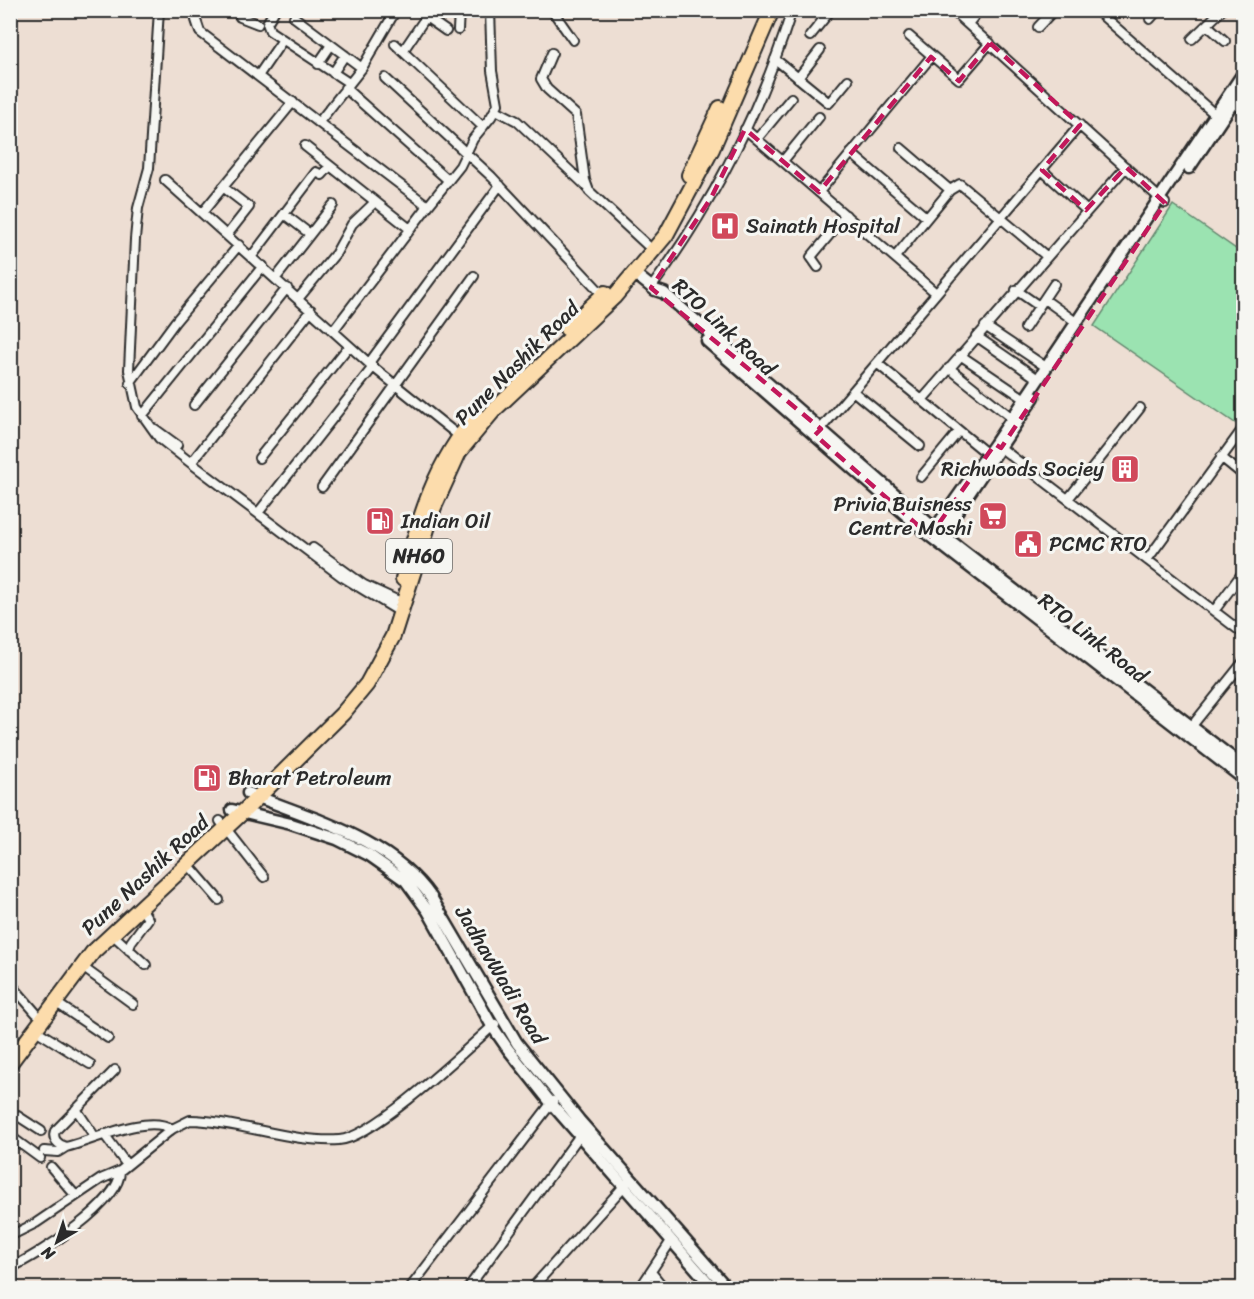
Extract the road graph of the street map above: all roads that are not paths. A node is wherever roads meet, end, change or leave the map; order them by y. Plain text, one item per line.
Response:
1 (159, 10) edge
2 (197, 10) edge
3 (240, 10) edge
4 (275, 10) edge
5 (396, 10) edge
6 (459, 10) edge
7 (490, 10) edge
8 (552, 10) edge
9 (763, 10) edge
10 (772, 10) edge
11 (792, 10) edge
12 (831, 10) edge
13 (952, 10) edge
14 (979, 10) edge
15 (1054, 10) edge
16 (1096, 10) edge
17 (1158, 10) edge
18 (1222, 10) edge
19 (294, 17) dead end
20 (1150, 19) dead end
21 (258, 24) dead end
22 (968, 24) junction
23 (1207, 25) junction
24 (1038, 27) dead end
25 (458, 30) dead end
26 (446, 31) dead end
27 (810, 36) dead end
28 (909, 36) dead end
29 (1192, 39) dead end
30 (573, 40) dead end
31 (282, 41) junction
32 (1225, 41) dead end
33 (990, 43) junction
34 (395, 44) dead end
35 (331, 45) junction
36 (820, 50) dead end
37 (403, 51) junction
38 (552, 53) dead end
39 (345, 55) junction
40 (931, 57) junction
41 (775, 59) junction
42 (318, 64) junction
43 (362, 68) junction
44 (1244, 72) edge
45 (333, 73) junction
46 (258, 76) junction
47 (385, 78) dead end
48 (798, 78) junction
49 (848, 80) dead end
50 (347, 85) junction
51 (1244, 86) edge
52 (791, 98) dead end
53 (1229, 100) junction
54 (292, 102) junction
55 (496, 110) junction
56 (1244, 110) edge
57 (819, 117) dead end
58 (1219, 117) junction
59 (319, 122) junction
60 (1080, 125) junction
61 (483, 127) junction
62 (745, 129) junction
63 (757, 139) junction
64 (305, 146) dead end
65 (901, 148) dead end
66 (467, 152) junction
67 (850, 153) junction
68 (783, 161) junction
69 (330, 166) junction
70 (1126, 167) junction
71 (1042, 170) junction
72 (165, 180) dead end
73 (448, 180) junction
74 (500, 185) junction
75 (586, 186) junction
76 (223, 187) junction
77 (950, 190) junction
78 (819, 192) junction
79 (1162, 201) junction
80 (375, 202) junction
81 (333, 204) dead end
82 (428, 206) junction
83 (1086, 210) junction
84 (202, 213) junction
85 (284, 214) junction
86 (846, 215) junction
87 (999, 217) junction
88 (927, 218) junction
89 (410, 229) junction
90 (310, 234) junction
91 (227, 235) junction
92 (239, 245) junction
93 (647, 245) junction
94 (1046, 255) junction
95 (252, 256) junction
96 (895, 258) junction
97 (262, 266) junction
98 (818, 267) dead end
99 (635, 274) junction
100 (474, 276) dead end
101 (276, 278) junction
102 (1054, 284) dead end
103 (287, 288) junction
104 (653, 289) junction
105 (1016, 290) junction
106 (936, 293) junction
107 (603, 296) junction
108 (298, 299) junction
109 (1041, 303) junction
110 (311, 310) junction
111 (1076, 322) junction
112 (985, 326) junction
113 (1025, 328) dead end
114 (333, 331) junction
115 (976, 336) junction
116 (350, 346) junction
117 (960, 355) junction
118 (878, 364) junction
119 (371, 365) junction
120 (1046, 367) junction
121 (949, 368) junction
122 (1038, 380) junction
123 (130, 383) junction
124 (395, 385) junction
125 (854, 392) junction
126 (1025, 399) junction
127 (922, 400) junction
128 (194, 405) dead end
129 (1140, 408) dead end
130 (142, 416) junction
131 (1012, 418) junction
132 (1244, 427) edge
133 (959, 431) junction
134 (818, 432) junction
135 (459, 436) junction
136 (920, 446) dead end
137 (998, 446) junction
138 (991, 457) junction
139 (260, 458) dead end
140 (1221, 458) junction
141 (192, 461) junction
142 (1242, 474) dead end
143 (921, 477) dead end
144 (322, 487) dead end
145 (1068, 500) junction
146 (260, 511) junction
147 (936, 535) junction
148 (1147, 560) junction
149 (1244, 571) edge
150 (399, 607) junction
151 (1214, 611) junction
152 (1244, 634) edge
153 (1244, 661) edge
154 (1191, 727) junction
155 (1244, 767) edge
156 (1244, 778) edge
157 (253, 795) junction
158 (237, 811) junction
159 (223, 825) junction
160 (188, 864) junction
161 (264, 878) dead end
162 (219, 900) dead end
163 (140, 906) junction
164 (111, 933) junction
165 (129, 950) junction
166 (146, 964) dead end
167 (81, 966) junction
168 (10, 984) edge
169 (54, 1002) junction
170 (133, 1004) dead end
171 (36, 1013) junction
172 (496, 1022) junction
173 (34, 1029) junction
174 (108, 1038) dead end
175 (10, 1049) edge
176 (10, 1063) edge
177 (90, 1064) dead end
178 (115, 1070) dead end
179 (555, 1099) junction
180 (76, 1108) junction
181 (10, 1111) edge
182 (172, 1129) junction
183 (41, 1131) dead end
184 (104, 1134) junction
185 (580, 1135) junction
186 (10, 1136) edge
187 (96, 1137) junction
188 (66, 1147) junction
189 (127, 1165) junction
190 (51, 1167) dead end
191 (120, 1171) junction
192 (627, 1182) junction
193 (76, 1196) junction
194 (10, 1236) edge
195 (671, 1241) junction
196 (10, 1268) edge
197 (651, 1272) junction
198 (410, 1288) edge
199 (468, 1288) edge
200 (532, 1288) edge
201 (640, 1288) edge
202 (664, 1288) edge
203 (713, 1288) edge
204 (726, 1288) edge

1 - 123 street
2 - 46 street
3 - 21 street
4 - 31 street
5 - 43 street
6 - 25 street
7 - 55 street
8 - 30 street
9 - 93 highway, Pune Nashik Road / NH60
10 - 99 highway, Pune Nashik Road / NH60
11 - 41 street
12 - 27 street
13 - 22 street
14 - 22 street
15 - 24 street
16 - 58 street
17 - 20 street
18 - 23 street
19 - 35 street
22 - 33 street
23 - 29 street
23 - 32 street
26 - 37 street
28 - 40 street
31 - 42 street
31 - 46 street
33 - 40 street
33 - 60 street
34 - 37 street
35 - 39 street
35 - 42 street
36 - 48 street
37 - 61 street
38 - 75 street
39 - 43 street
39 - 45 street
40 - 67 street
41 - 48 street
41 - 62 street
42 - 45 street
43 - 50 street
44 - 53 main road
45 - 50 street
46 - 54 street
47 - 66 street
48 - 49 street
50 - 59 street
50 - 73 street
51 - 53 main road
52 - 63 street
53 - 56 street
53 - 58 main road
54 - 59 street
54 - 76 street
55 - 61 street
55 - 75 street
57 - 68 street
58 - 79 main road
59 - 82 street
60 - 70 street
60 - 71 street
61 - 66 street
62 - 63 street
62 - 104 street
63 - 68 street
64 - 69 street
65 - 77 street
66 - 73 street
66 - 74 street
67 - 78 street
67 - 88 street
68 - 78 street
69 - 80 street
69 - 85 street
70 - 79 street
70 - 83 street
71 - 83 street
71 - 87 street
72 - 84 street
73 - 82 street
74 - 107 street
74 - 119 street
75 - 93 street
76 - 84 street
76 - 91 street
77 - 87 street
77 - 88 street
78 - 86 street
79 - 111 main road
79 - 137 main road
80 - 89 street
80 - 108 street
81 - 90 street
82 - 89 street
83 - 94 street
84 - 91 street
85 - 90 street
85 - 95 street
86 - 96 street
86 - 98 street
87 - 94 street
87 - 106 street
88 - 96 street
89 - 114 street
90 - 101 street
91 - 92 street
92 - 95 street
92 - 123 street
93 - 107 highway, Pune Nashik Road / NH60
94 - 105 street
95 - 97 street
96 - 106 street
97 - 101 street
97 - 130 street
99 - 104 main road, RTO Link Road
99 - 150 highway, Pune Nashik Road / NH60
100 - 124 street
101 - 103 street
102 - 109 street
103 - 108 street
103 - 128 street
104 - 134 main road, RTO Link Road
105 - 109 street
105 - 112 street
106 - 118 street
107 - 135 highway, Pune Nashik Road / NH60
108 - 110 street
109 - 111 street
109 - 113 street
110 - 114 street
110 - 141 street
111 - 120 main road
112 - 115 street
112 - 120 street
114 - 116 street
115 - 117 street
115 - 122 street
116 - 119 street
116 - 139 street
117 - 121 street
117 - 126 street
118 - 125 street
118 - 127 street
119 - 124 street
119 - 146 street
120 - 122 main road
121 - 127 street
121 - 131 street
122 - 126 main road
123 - 130 street
124 - 135 street
124 - 144 street
125 - 134 street
125 - 136 street
126 - 131 main road
127 - 133 street
129 - 145 street
130 - 141 street
131 - 137 main road
132 - 140 street
133 - 138 street
133 - 143 street
134 - 147 main road, RTO Link Road
135 - 150 highway, Pune Nashik Road / NH60
137 - 138 main road
137 - 145 street
138 - 147 main road
140 - 142 street
140 - 148 street
141 - 146 street
145 - 148 street
146 - 150 street
147 - 154 main road, RTO Link Road
147 - 156 main road, RTO Link Road
148 - 151 street
149 - 151 street
150 - 157 highway, Pune Nashik Road / NH60
151 - 152 street
153 - 154 street
154 - 155 main road, RTO Link Road
157 - 158 highway, Pune Nashik Road / NH60
157 - 172 main road, JadhavWadi Road
158 - 159 highway, Pune Nashik Road / NH60
158 - 172 main road, JadhavWadi Road
159 - 160 highway, Pune Nashik Road / NH60
159 - 161 street
159 - 171 highway, Pune Nashik Road / NH60
160 - 162 street
160 - 163 highway, Pune Nashik Road / NH60
163 - 164 highway, Pune Nashik Road / NH60
163 - 165 street
164 - 165 street
164 - 167 highway, Pune Nashik Road / NH60
165 - 166 street
167 - 169 highway, Pune Nashik Road / NH60
167 - 170 street
168 - 171 street
169 - 173 highway, Pune Nashik Road / NH60
169 - 174 street
171 - 175 highway, Pune Nashik Road / NH60
172 - 179 main road, JadhavWadi Road
172 - 182 street
173 - 176 highway, Pune Nashik Road / NH60
173 - 177 street
178 - 180 street
179 - 185 main road, JadhavWadi Road
179 - 192 main road, JadhavWadi Road
179 - 198 street
180 - 187 street
180 - 188 street
181 - 183 street
182 - 184 street
182 - 189 street
184 - 187 street
184 - 189 street
185 - 192 main road, JadhavWadi Road
185 - 199 street
186 - 188 street
187 - 188 street
189 - 191 street
190 - 193 street
191 - 193 street
191 - 196 street
192 - 195 main road, JadhavWadi Road
192 - 200 street
192 - 204 main road, JadhavWadi Road
193 - 194 street
195 - 197 street
195 - 203 main road, JadhavWadi Road
197 - 201 street
197 - 202 street

